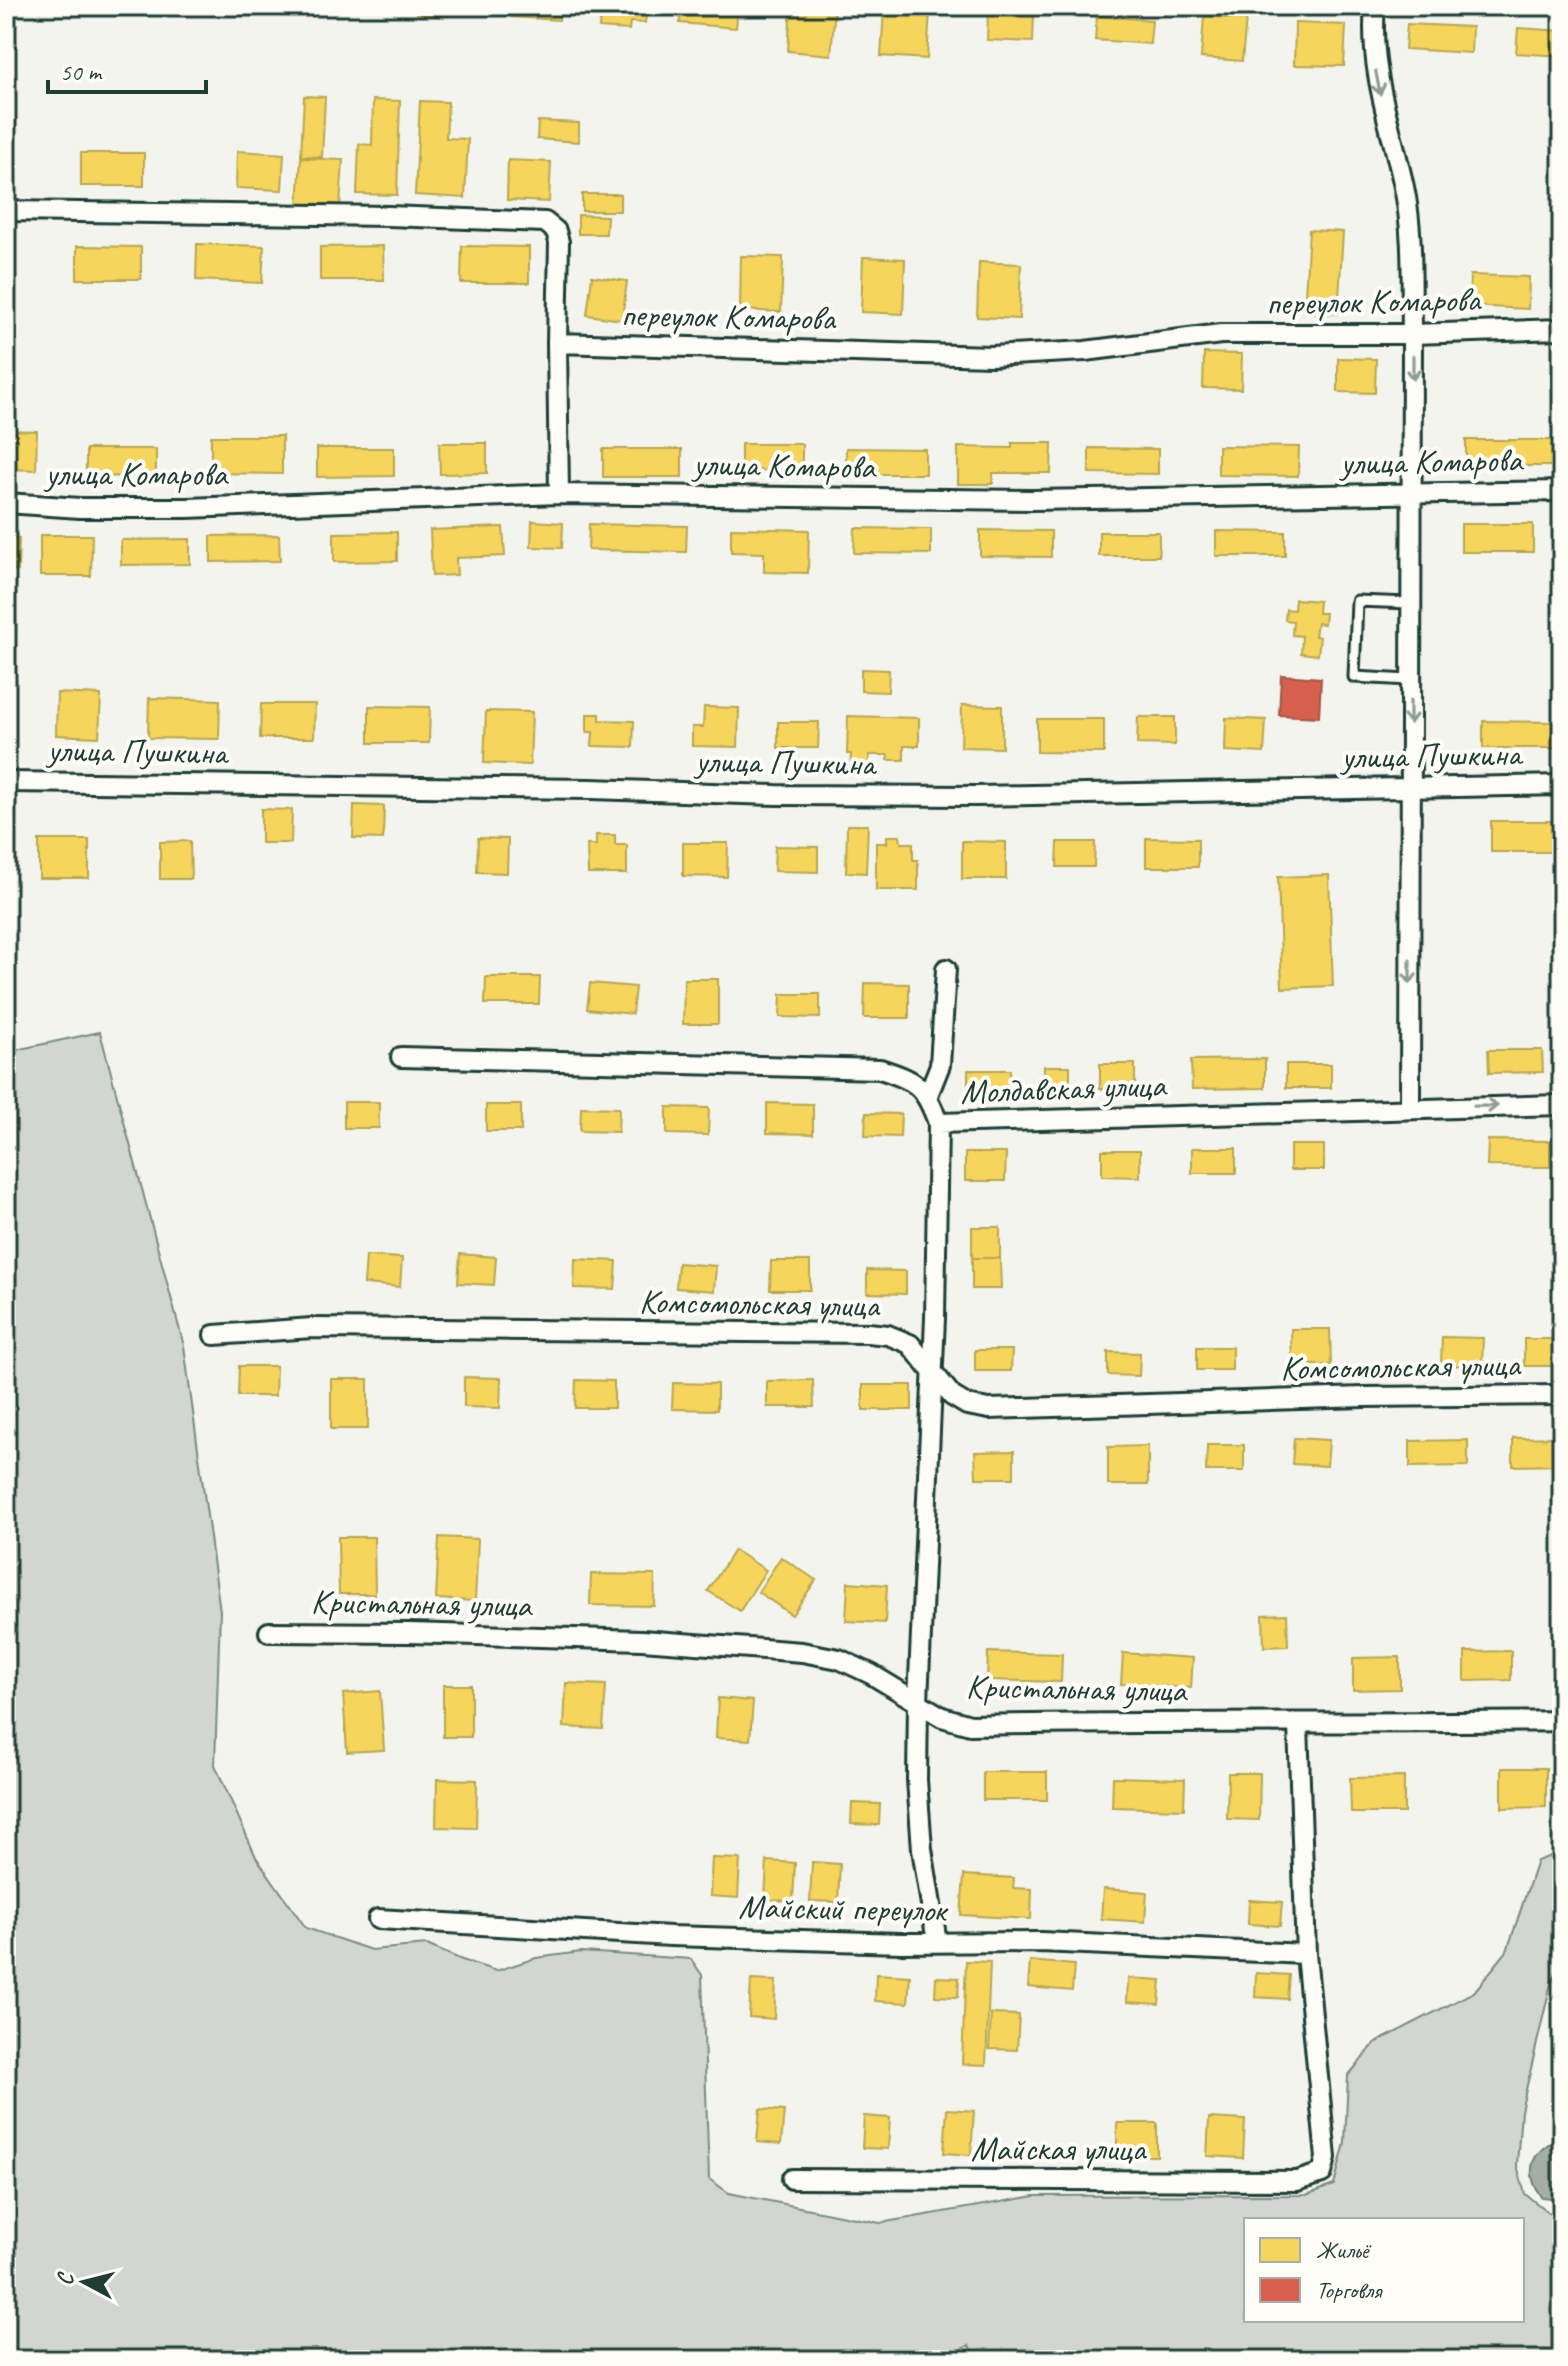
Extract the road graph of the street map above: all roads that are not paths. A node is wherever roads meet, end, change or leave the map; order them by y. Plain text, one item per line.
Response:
1 (1375, 6) edge
2 (6, 211) edge
3 (1562, 329) edge
4 (1412, 334) junction
5 (557, 343) junction
6 (1562, 491) edge
7 (1413, 492) junction
8 (559, 494) junction
9 (6, 503) edge
10 (1410, 603) junction
11 (1410, 680) junction
12 (6, 782) edge
13 (1562, 785) edge
14 (1409, 787) junction
15 (946, 969) dead end
16 (401, 1057) dead end
17 (928, 1095) junction
18 (1562, 1105) edge
19 (1410, 1108) junction
20 (938, 1123) junction
21 (935, 1318) junction
22 (214, 1335) dead end
23 (910, 1344) junction
24 (931, 1370) junction
25 (1562, 1395) edge
26 (269, 1632) dead end
27 (918, 1701) junction
28 (1562, 1721) edge
29 (1298, 1725) junction
30 (378, 1919) dead end
31 (937, 1942) junction
32 (1306, 1954) junction
33 (792, 2179) dead end

1 -> 4 street
2 - 5 street
3 - 4 street, переулок Комарова
4 - 5 street, переулок Комарова
4 -> 7 street
5 - 8 street
6 - 7 street, улица Комарова
7 - 8 street, улица Комарова
7 - 10 street
8 - 9 street, улица Комарова
10 - 11 street
10 - 11 lane
11 -> 14 street
12 - 14 street, улица Пушкина
13 - 14 street, улица Пушкина
14 -> 19 street
15 - 17 street
16 - 17 street, Молдавская улица
17 - 20 street, Молдавская улица
19 -> 18 street, Молдавская улица
19 - 20 street, Молдавская улица
20 - 21 street
21 - 23 street
21 - 24 street
22 - 23 street, Комсомольская улица
23 - 24 street, Комсомольская улица
24 - 25 street, Комсомольская улица
24 - 27 street
26 - 27 street, Кристальная улица
27 - 29 street, Кристальная улица
27 - 31 street
28 - 29 street, Кристальная улица
29 - 32 street
30 - 31 street, Майский переулок
31 - 32 street, Майский переулок
32 - 33 street, Майская улица

